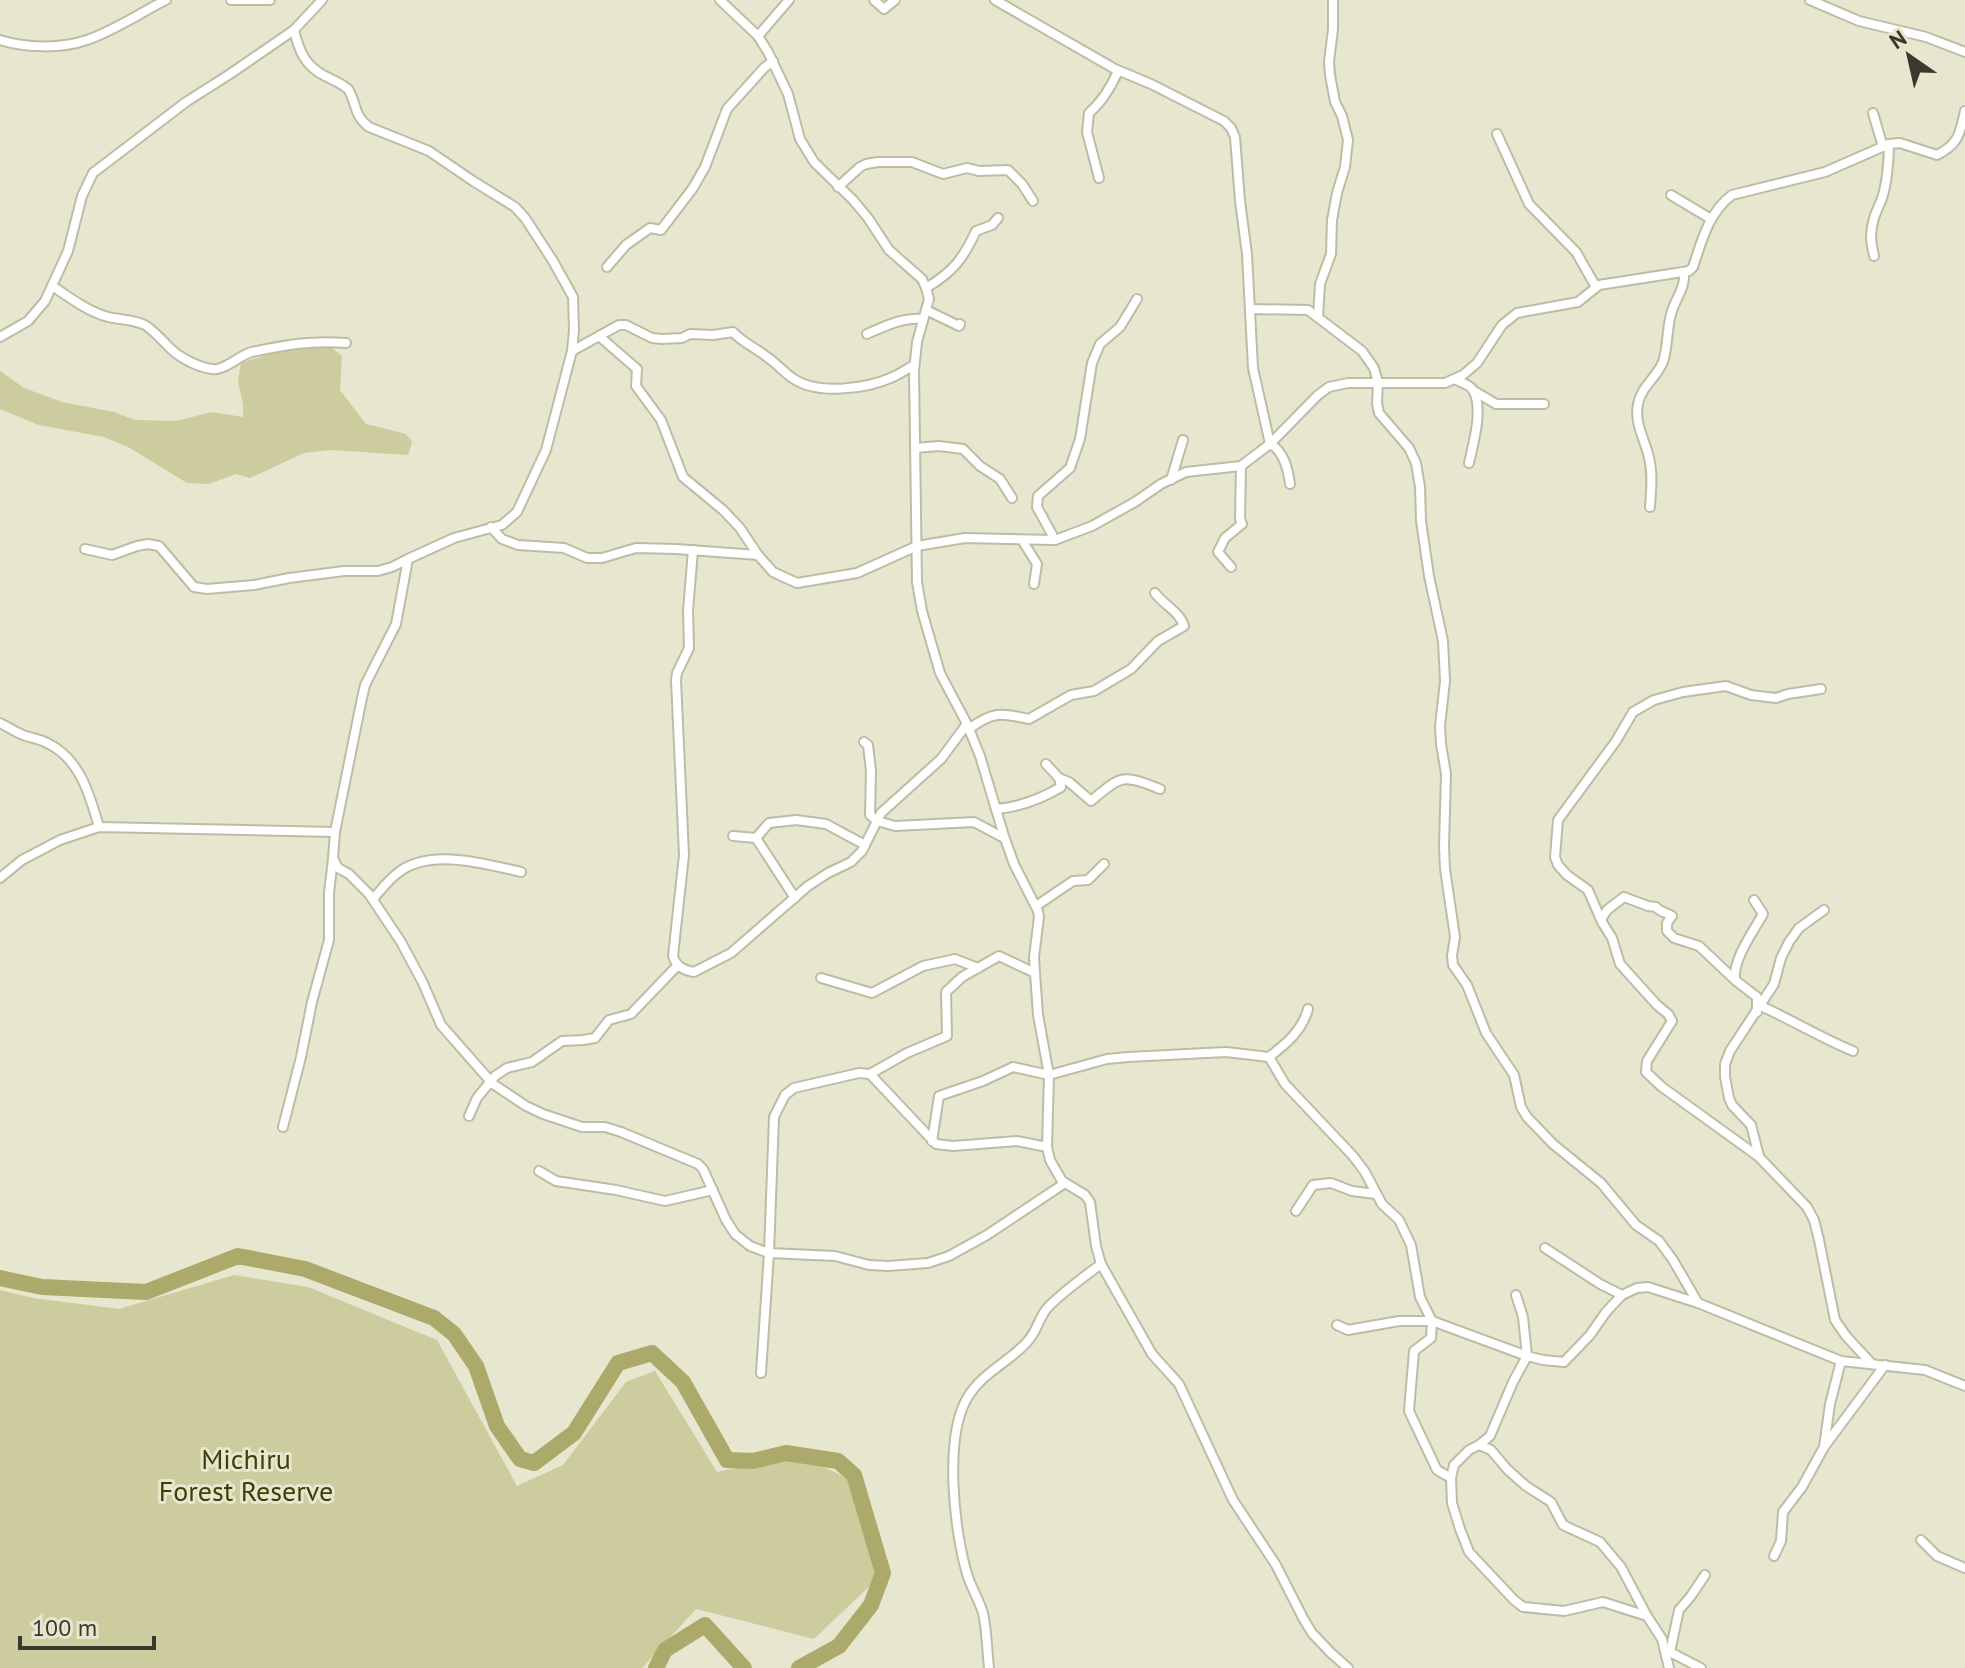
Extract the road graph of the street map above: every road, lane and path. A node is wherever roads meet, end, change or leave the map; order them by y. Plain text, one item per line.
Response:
1 (166, 0) edge
2 (231, 0) edge
3 (270, 0) edge
4 (322, 0) edge
5 (720, 0) edge
6 (789, 0) edge
7 (874, 0) edge
8 (895, 0) edge
9 (995, 0) edge
10 (1333, 0) edge
11 (1810, 0) edge
12 (294, 30) junction
13 (758, 36) junction
14 (0, 40) edge
15 (1965, 52) edge
16 (773, 61) junction
17 (1118, 71) junction
18 (1965, 111) edge
19 (1873, 113) dead end
20 (1497, 134) dead end
21 (1886, 145) junction
22 (1099, 178) dead end
23 (838, 187) junction
24 (1671, 195) dead end
25 (1033, 201) dead end
26 (998, 218) dead end
27 (1711, 219) junction
28 (1874, 256) dead end
29 (607, 267) dead end
30 (1684, 273) junction
31 (54, 287) junction
32 (1596, 287) junction
33 (926, 288) junction
34 (1137, 299) dead end
35 (1250, 309) junction
36 (925, 315) junction
37 (1318, 317) junction
38 (960, 324) dead end
39 (867, 334) dead end
40 (599, 336) junction
41 (0, 337) edge
42 (346, 343) dead end
43 (572, 351) junction
44 (914, 365) junction
45 (1456, 380) junction
46 (1378, 383) junction
47 (1473, 390) junction
48 (1544, 404) dead end
49 (1183, 440) dead end
50 (1270, 444) junction
51 (915, 448) junction
52 (1469, 463) dead end
53 (1241, 466) junction
54 (1171, 480) junction
55 (1290, 484) dead end
56 (1012, 498) dead end
57 (1650, 507) dead end
58 (491, 527) junction
59 (1022, 540) junction
60 (1055, 540) junction
61 (917, 546) junction
62 (85, 549) dead end
63 (693, 550) junction
64 (758, 555) junction
65 (408, 559) junction
66 (1231, 567) dead end
67 (1034, 584) dead end
68 (1155, 593) dead end
69 (1821, 689) dead end
70 (0, 723) edge
71 (968, 727) junction
72 (864, 742) dead end
73 (1046, 764) dead end
74 (1059, 778) junction
75 (1160, 789) dead end
76 (996, 809) junction
77 (877, 821) junction
78 (99, 827) junction
79 (335, 832) junction
80 (733, 836) dead end
81 (756, 838) junction
82 (1005, 839) junction
83 (865, 845) junction
84 (333, 858) junction
85 (1104, 864) dead end
86 (521, 872) dead end
87 (0, 878) edge
88 (795, 898) junction
89 (373, 899) junction
90 (1754, 900) dead end
91 (1036, 906) junction
92 (1595, 907) junction
93 (1607, 910) junction
94 (1824, 910) dead end
95 (1602, 922) junction
96 (678, 965) junction
97 (978, 968) junction
98 (1035, 973) junction
99 (821, 978) dead end
100 (1735, 980) junction
101 (1308, 1009) dead end
102 (1759, 1009) junction
103 (1853, 1051) dead end
104 (1269, 1057) junction
105 (870, 1074) junction
106 (1049, 1075) junction
107 (490, 1081) junction
108 (469, 1116) dead end
109 (283, 1127) dead end
110 (932, 1141) junction
111 (1047, 1147) junction
112 (1759, 1157) junction
113 (539, 1171) dead end
114 (1065, 1183) junction
115 (713, 1190) junction
116 (1376, 1194) junction
117 (1296, 1211) dead end
118 (1545, 1248) dead end
119 (769, 1253) junction
120 (1101, 1264) junction
121 (1516, 1295) dead end
122 (1622, 1295) junction
123 (1698, 1303) junction
124 (1432, 1321) junction
125 (1337, 1325) dead end
126 (1527, 1356) junction
127 (1841, 1361) junction
128 (1871, 1363) junction
129 (1885, 1365) junction
130 (761, 1373) dead end
131 (1965, 1386) edge
132 (1479, 1445) junction
133 (1824, 1447) junction
134 (1451, 1478) junction
135 (1921, 1540) dead end
136 (1774, 1556) dead end
137 (1965, 1568) edge
138 (1705, 1575) dead end
139 (1647, 1616) junction
140 (1667, 1651) junction
141 (989, 1668) edge
142 (1348, 1668) edge
143 (1669, 1668) edge
144 (1701, 1668) edge

1 - 14 street
2 - 3 street
4 - 12 street
5 - 13 street
6 - 13 street
7 - 8 street
9 - 17 street
10 - 37 street
11 - 15 street
12 - 31 street
12 - 43 street
13 - 16 street
16 - 23 street
16 - 29 street
17 - 22 street
17 - 35 street
18 - 21 street
19 - 21 street
20 - 32 street
21 - 27 street
21 - 28 street
23 - 25 street
23 - 33 street
24 - 27 street
26 - 33 street
27 - 30 street
30 - 32 street
30 - 57 street
31 - 41 street
31 - 42 street
32 - 45 street
33 - 36 street
34 - 60 street
35 - 37 street
35 - 50 street
36 - 38 street
36 - 39 street
36 - 44 street
37 - 46 street
40 - 43 street
40 - 44 street
40 - 64 street
43 - 58 street
44 - 51 street
45 - 46 street
45 - 47 street
46 - 50 street
46 - 123 street
47 - 48 street
47 - 52 street
49 - 54 street
50 - 53 street
50 - 55 street
51 - 56 street
51 - 61 street
53 - 54 street
53 - 66 street
54 - 60 street
58 - 63 street
58 - 65 street
59 - 60 street
59 - 61 street
59 - 67 street
61 - 64 street
61 - 71 street
62 - 65 street
63 - 64 street
63 - 96 street
65 - 79 street
68 - 71 street
69 - 92 street
70 - 78 street
71 - 76 street
71 - 77 street
72 - 77 street
73 - 74 street
74 - 75 street
74 - 76 street
76 - 82 street
77 - 82 street
77 - 83 street
78 - 79 street
78 - 87 street
79 - 84 street
80 - 81 street
81 - 83 street
81 - 88 street
82 - 91 street
83 - 88 street
84 - 89 street
84 - 109 street
85 - 91 street
86 - 89 street
88 - 96 street
89 - 107 street
90 - 100 street
91 - 98 street
92 - 93 street
92 - 95 street
93 - 95 street
93 - 100 street
94 - 102 street
95 - 112 street
96 - 107 street
97 - 98 street
97 - 99 street
97 - 105 street
98 - 106 street
100 - 102 street
101 - 104 street
102 - 103 street
102 - 112 street
104 - 106 street
104 - 116 street
105 - 110 street
105 - 119 street
106 - 110 street
106 - 111 street
107 - 108 street
107 - 115 street
110 - 111 street
111 - 114 street
112 - 128 street
113 - 115 street
114 - 119 street
114 - 120 street
115 - 119 street
116 - 117 street
116 - 124 street
118 - 122 street
119 - 130 street
120 - 141 street
120 - 142 street
121 - 126 street
122 - 123 street
122 - 126 street
123 - 127 street
124 - 125 street
124 - 126 street
124 - 134 street
126 - 132 street
127 - 128 street
127 - 133 street
128 - 129 street
129 - 131 street
129 - 133 street
132 - 134 street
132 - 139 street
133 - 136 street
134 - 139 street
135 - 137 street
138 - 140 street
139 - 140 street
140 - 143 street
140 - 144 street

